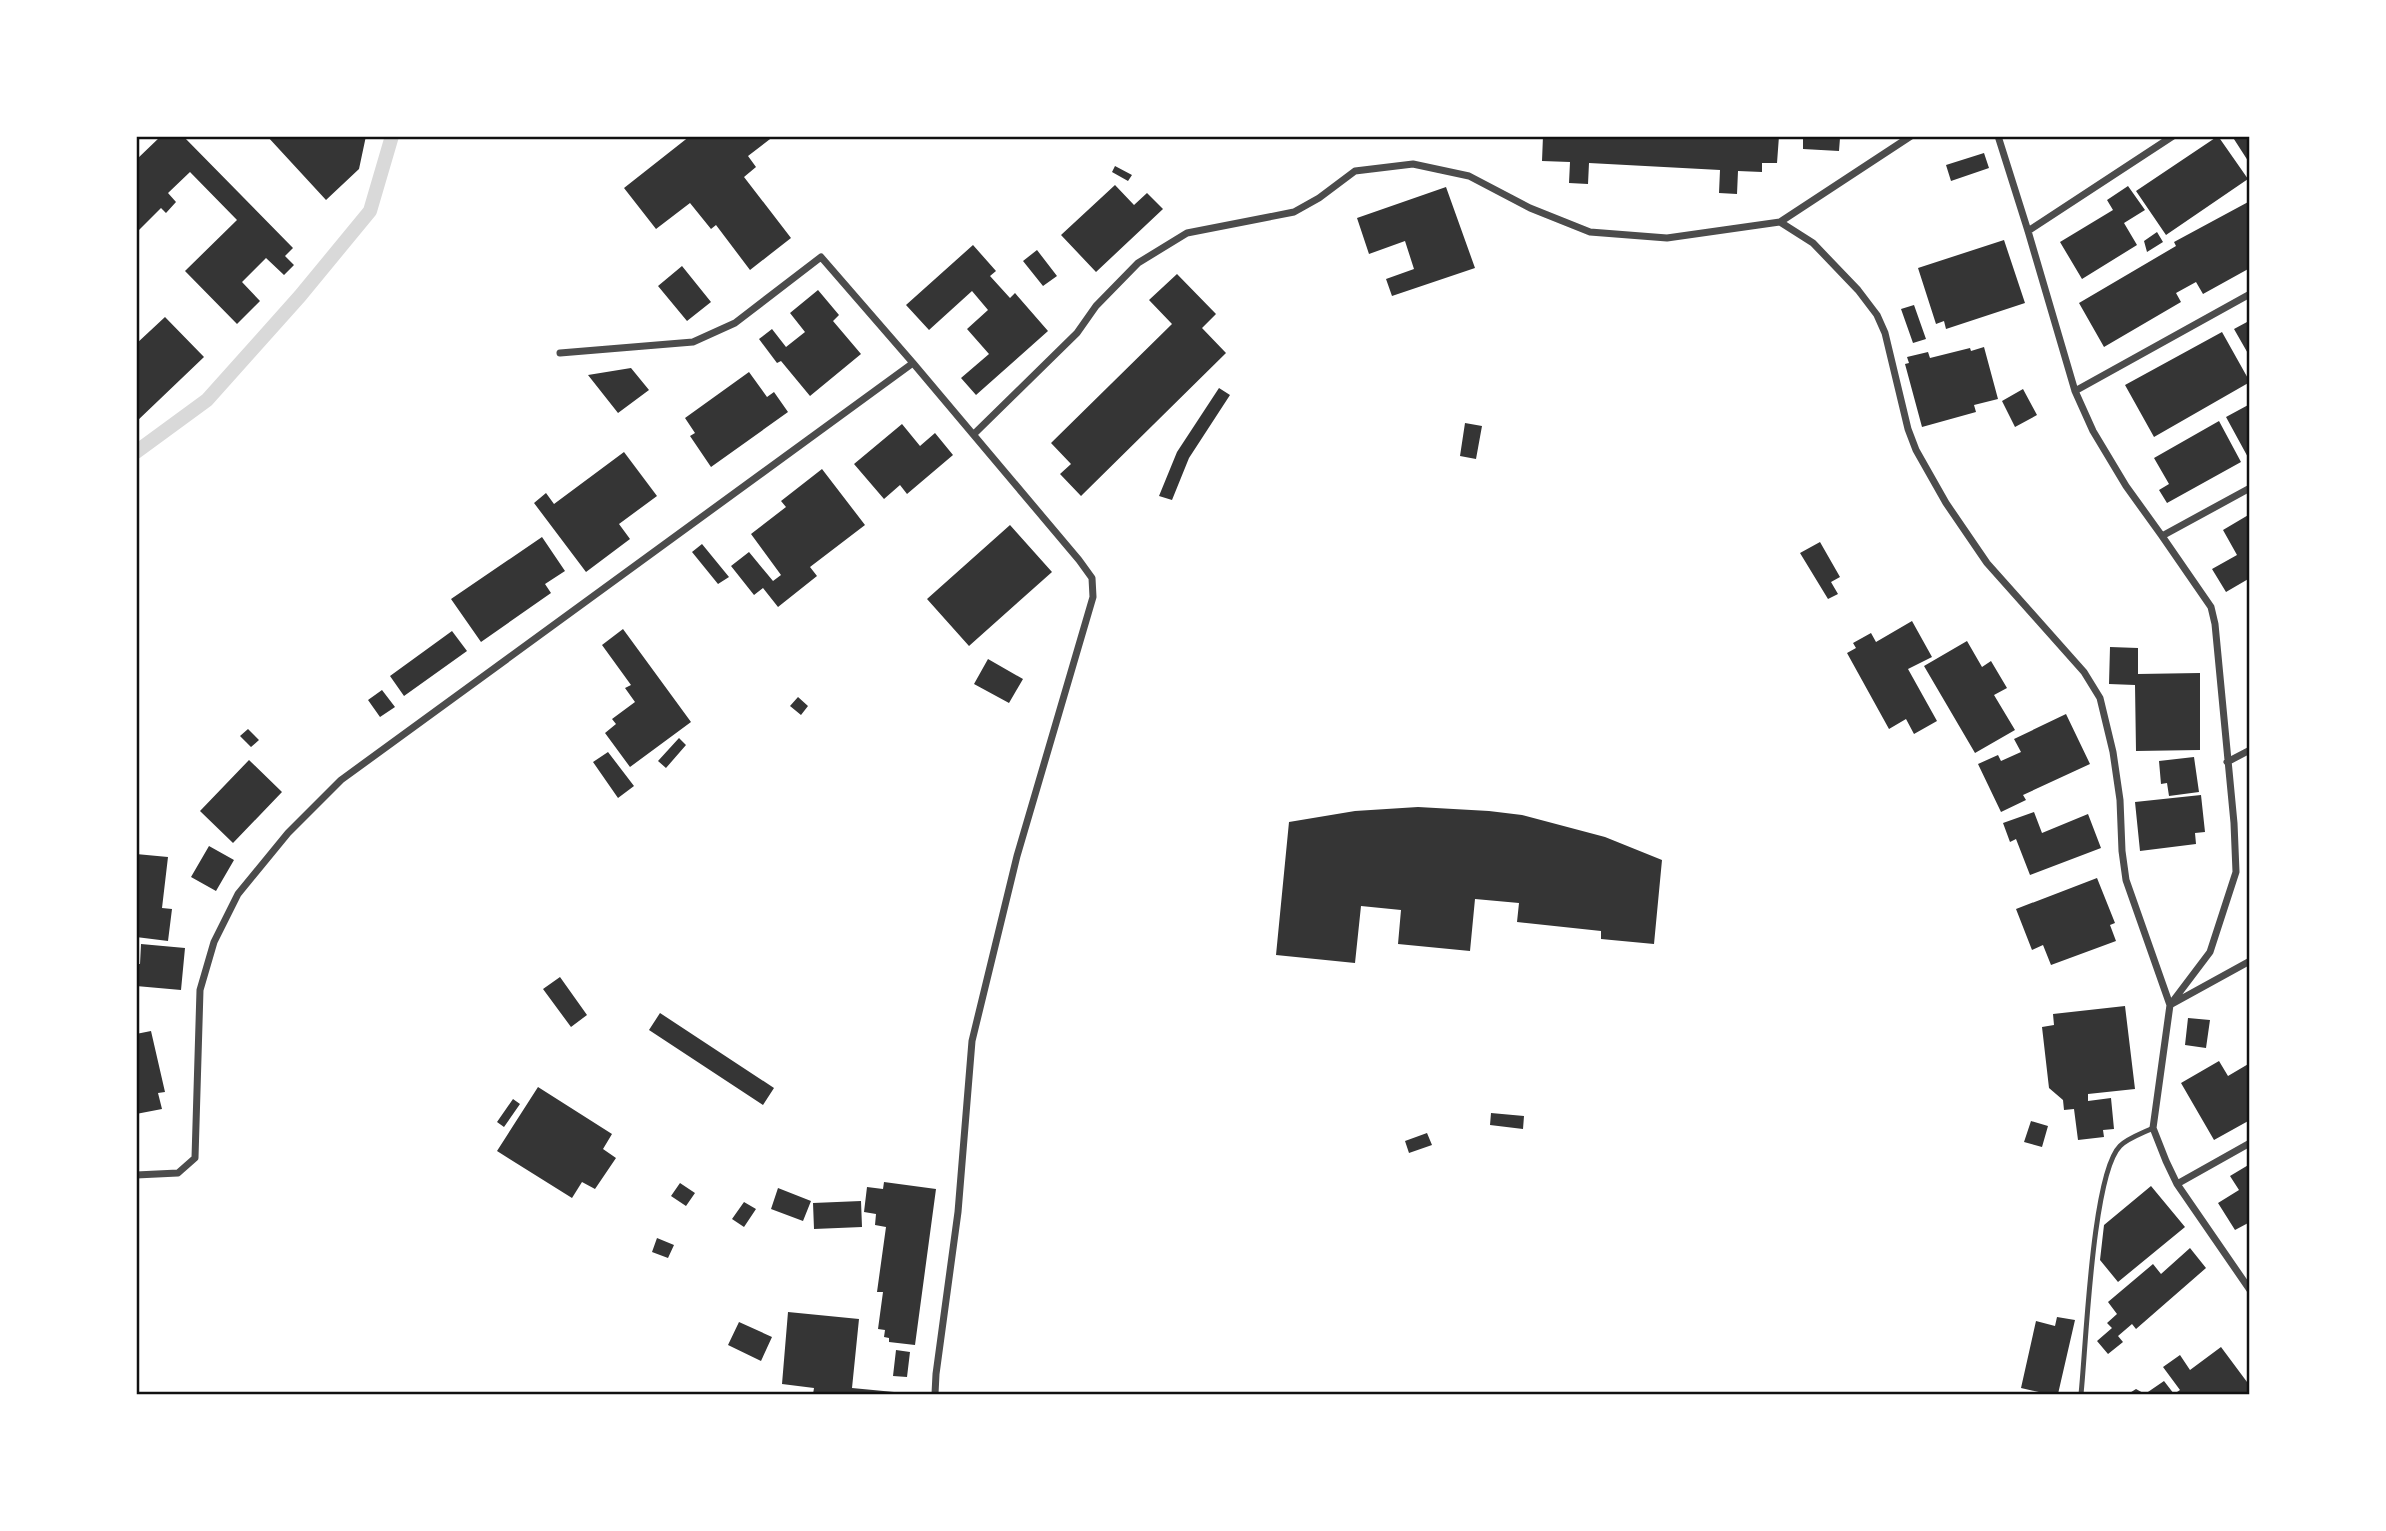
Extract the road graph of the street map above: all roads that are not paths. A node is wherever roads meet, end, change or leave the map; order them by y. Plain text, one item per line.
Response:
1 (1911, 136) edge
2 (1998, 136) edge
3 (2173, 136) edge
4 (1780, 222) junction
5 (2028, 231) junction
6 (2249, 294) edge
7 (560, 354) dead end
8 (914, 363) junction
9 (2075, 391) junction
10 (974, 434) junction
11 (2249, 488) edge
12 (2162, 537) junction
13 (2249, 750) edge
14 (2227, 762) junction
15 (2249, 961) edge
16 (2170, 1005) junction
17 (2153, 1128) junction
18 (2249, 1143) edge
19 (136, 1175) edge
20 (2178, 1184) junction
21 (2249, 1290) edge
22 (935, 1395) edge
23 (2081, 1395) edge

1 - 4 street
2 - 5 street
3 - 5 street
4 - 10 street
4 - 16 street
5 - 9 street
6 - 9 street
7 - 8 street
8 - 10 street
8 - 19 street
9 - 12 street
10 - 22 street
11 - 12 street
12 - 14 street
13 - 14 street
14 - 16 street
15 - 16 street
16 - 17 street
17 - 20 street
17 - 23 lane
18 - 20 street
20 - 21 street

